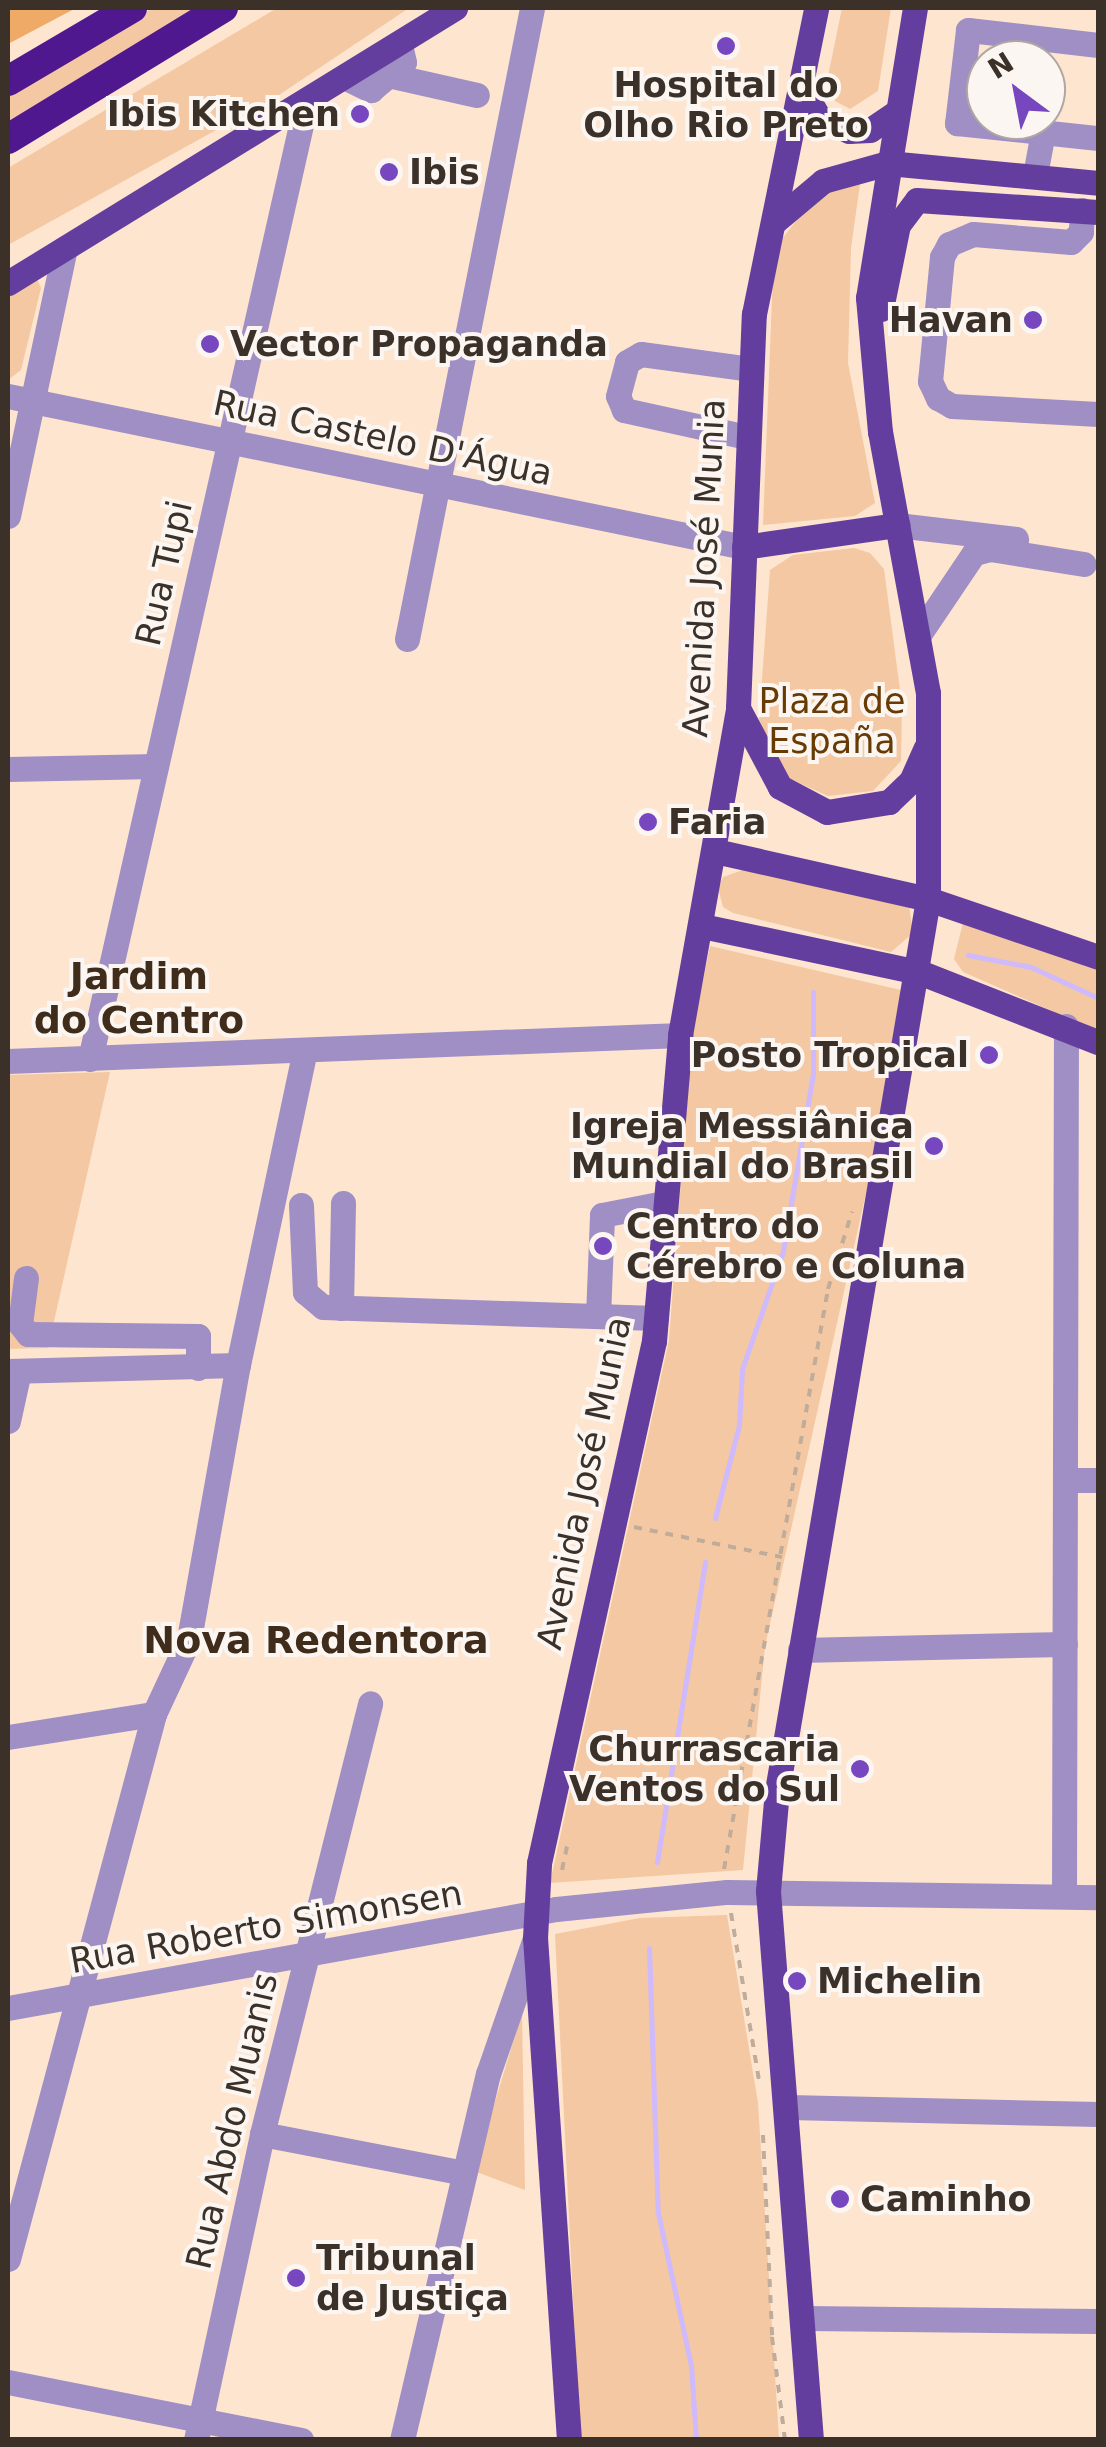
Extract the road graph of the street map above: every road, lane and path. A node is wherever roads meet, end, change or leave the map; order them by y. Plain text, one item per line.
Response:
1 (132, 8) edge
2 (223, 8) edge
3 (238, 8) edge
4 (455, 8) edge
5 (532, 8) edge
6 (816, 8) edge
7 (915, 8) edge
8 (967, 40) edge
9 (1055, 40) edge
10 (1066, 41) edge
11 (400, 44) junction
12 (1098, 45) edge
13 (966, 47) edge
14 (391, 76) junction
15 (346, 78) junction
16 (8, 82) edge
17 (803, 90) junction
18 (473, 94) dead end
19 (77, 99) junction
20 (306, 102) junction
21 (898, 112) junction
22 (966, 124) edge
23 (1066, 135) edge
24 (1098, 138) edge
25 (8, 140) edge
26 (1042, 140) edge
27 (888, 163) junction
28 (1036, 175) junction
29 (1098, 183) edge
30 (1090, 211) edge
31 (772, 224) junction
32 (66, 248) junction
33 (8, 283) edge
34 (871, 349) junction
35 (750, 369) junction
36 (8, 396) edge
37 (35, 402) junction
38 (1098, 414) edge
39 (746, 438) junction
40 (230, 442) junction
41 (438, 486) junction
42 (8, 516) edge
43 (897, 526) junction
44 (790, 541) junction
45 (744, 547) junction
46 (742, 585) junction
47 (918, 636) junction
48 (408, 640) dead end
49 (738, 708) junction
50 (930, 736) junction
51 (156, 766) junction
52 (8, 769) edge
53 (716, 850) junction
54 (928, 899) junction
55 (702, 926) junction
56 (1098, 957) edge
57 (920, 972) junction
58 (1066, 1026) junction
59 (680, 1034) junction
60 (1098, 1042) edge
61 (304, 1054) junction
62 (90, 1059) junction
63 (8, 1061) edge
64 (664, 1202) junction
65 (343, 1203) dead end
66 (301, 1205) dead end
67 (852, 1210) dead end
68 (26, 1278) dead end
69 (340, 1308) junction
70 (598, 1316) junction
71 (656, 1318) junction
72 (238, 1365) junction
73 (198, 1368) junction
74 (13, 1371) edge
75 (8, 1421) edge
76 (1065, 1480) junction
77 (1098, 1480) edge
78 (638, 1509) dead end
79 (634, 1528) junction
80 (630, 1547) dead end
81 (782, 1556) junction
82 (1065, 1644) junction
83 (800, 1650) junction
84 (370, 1704) dead end
85 (154, 1714) junction
86 (8, 1737) edge
87 (569, 1835) dead end
88 (768, 1891) junction
89 (727, 1892) junction
90 (1064, 1896) junction
91 (1098, 1897) edge
92 (542, 1920) junction
93 (306, 1958) junction
94 (73, 1997) junction
95 (8, 2008) edge
96 (760, 2094) dead end
97 (788, 2107) junction
98 (1098, 2114) edge
99 (763, 2127) dead end
100 (262, 2134) junction
101 (464, 2174) junction
102 (8, 2258) edge
103 (804, 2318) junction
104 (1098, 2321) edge
105 (8, 2382) edge
106 (198, 2430) edge
107 (301, 2440) edge
108 (402, 2440) edge
109 (569, 2440) edge
110 (785, 2440) edge
111 (811, 2440) edge

1 - 16 highway
2 - 19 highway
3 - 19 highway
4 - 11 main road
5 - 41 street
6 - 17 main road, Avenida José Munia
7 - 21 main road
8 - 9 street
10 - 12 street
11 - 14 street
11 - 15 main road
13 - 22 street
14 - 15 street
14 - 18 street
15 - 20 main road
17 - 21 main road
17 - 31 main road, Avenida José Munia
19 - 25 highway
20 - 32 main road
20 - 40 street, Rua Tupi
21 - 27 main road
23 - 24 street
26 - 28 street
27 - 28 main road
27 - 31 main road
27 - 34 main road
28 - 29 main road
30 - 34 main road
30 - 38 street
31 - 35 main road, Avenida José Munia
32 - 33 main road
32 - 37 street
34 - 43 main road
35 - 39 main road, Avenida José Munia
35 - 39 street
36 - 37 street, Rua Castelo D'Água
37 - 40 street, Rua Castelo D'Água
37 - 42 street
39 - 45 main road, Avenida José Munia
40 - 41 street, Rua Castelo D'Água
40 - 51 street, Rua Tupi
41 - 45 street, Rua Castelo D'Água
41 - 48 street
43 - 44 main road
43 - 47 main road
43 - 47 street
44 - 45 main road
44 - 46 main road
45 - 46 main road, Avenida José Munia
46 - 49 main road, Avenida José Munia
47 - 50 main road
49 - 50 main road
49 - 53 main road, Avenida José Munia
50 - 54 main road
51 - 52 street
51 - 62 street, Rua Tupi
53 - 54 main road
53 - 55 main road, Avenida José Munia
54 - 56 main road
54 - 57 main road
55 - 57 main road
55 - 59 main road, Avenida José Munia
57 - 58 main road
57 - 83 main road
58 - 60 main road
58 - 76 street
59 - 61 street
59 - 64 main road, Avenida José Munia
61 - 62 street
61 - 72 street
62 - 63 street
64 - 70 street
64 - 71 main road, Avenida José Munia
65 - 69 street
66 - 69 street
67 - 81 path
68 - 73 street
69 - 70 street
70 - 71 street
71 - 92 main road, Avenida José Munia
72 - 73 street
72 - 85 street
73 - 74 street
74 - 75 street
76 - 77 street
76 - 82 street
78 - 79 path
79 - 80 path
79 - 81 path
81 - 89 path
82 - 83 street
82 - 90 street
83 - 88 main road
84 - 93 street, Rua Abdo Muanis
85 - 86 street
85 - 94 street
87 - 92 path
88 - 89 street, Rua Roberto Simonsen
88 - 90 street, Rua Roberto Simonsen
88 - 97 main road
89 - 92 street, Rua Roberto Simonsen
89 - 96 path
90 - 91 street, Rua Roberto Simonsen
92 - 93 street, Rua Roberto Simonsen
92 - 101 street
92 - 109 main road, Avenida José Munia
93 - 94 street, Rua Roberto Simonsen
93 - 100 street, Rua Abdo Muanis
94 - 95 street, Rua Roberto Simonsen
94 - 102 street
97 - 98 street
97 - 103 main road
99 - 110 path
100 - 101 street
100 - 106 street, Rua Abdo Muanis
101 - 108 street
103 - 104 street
103 - 111 main road
105 - 106 street
106 - 107 street

